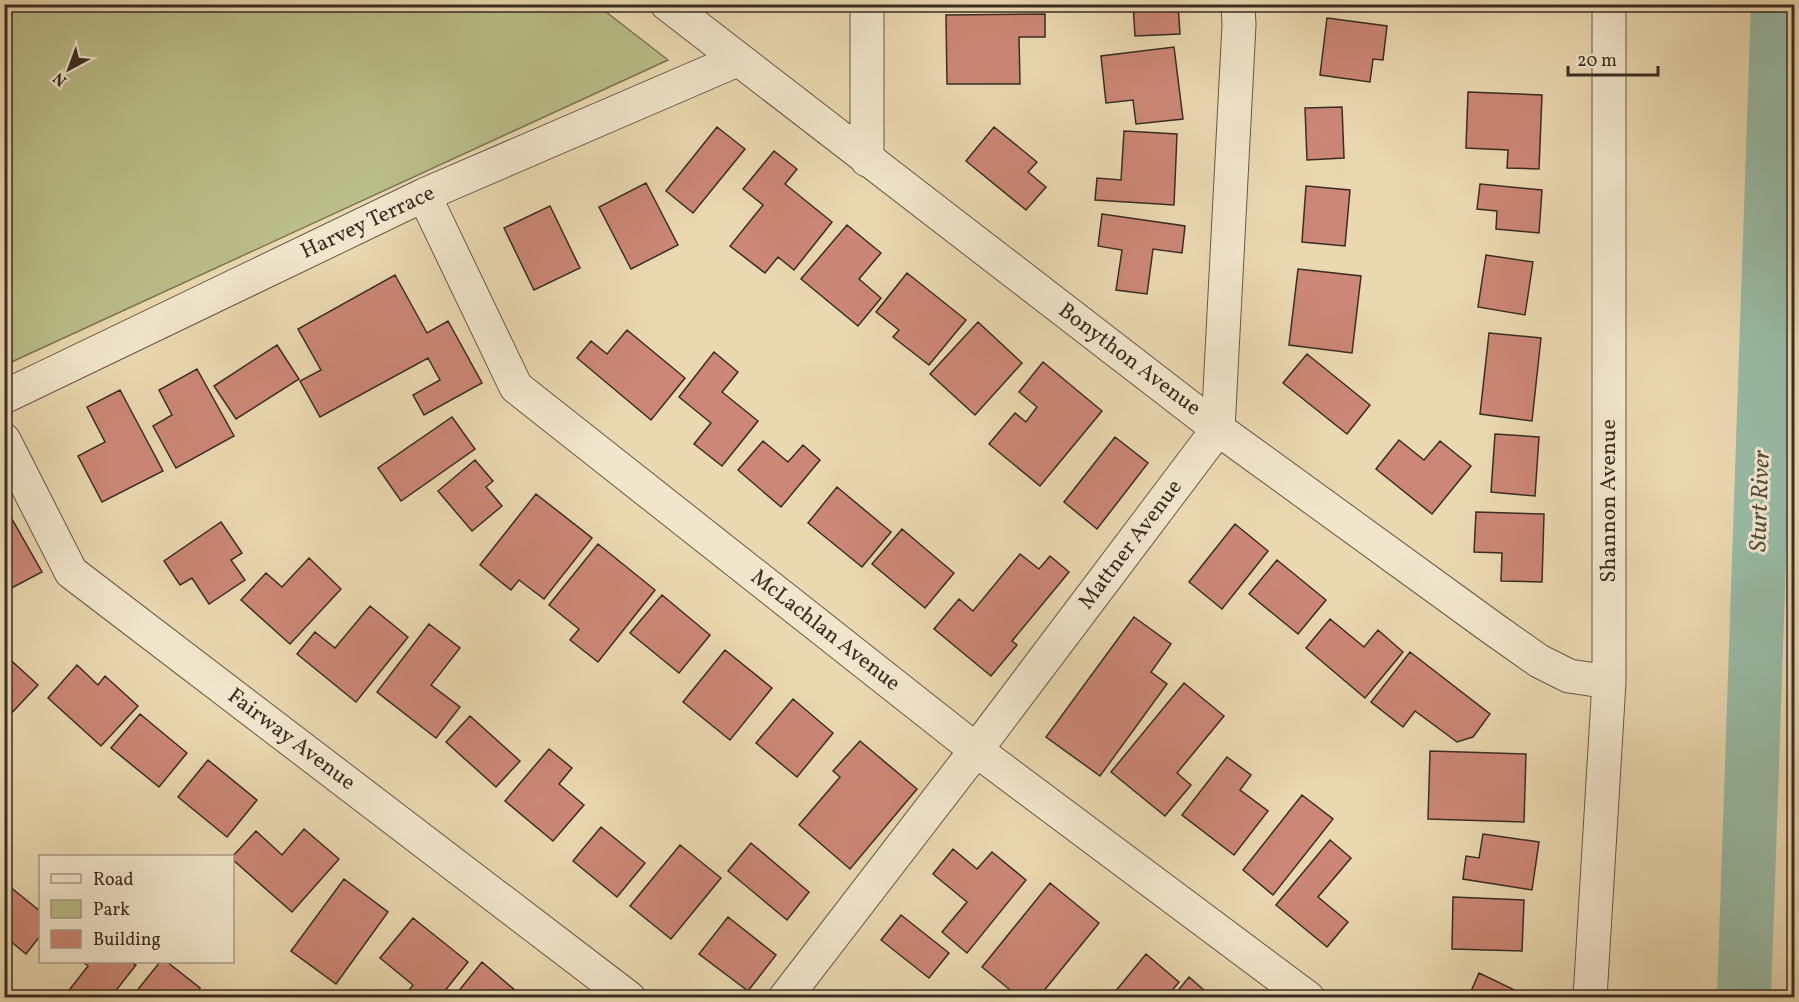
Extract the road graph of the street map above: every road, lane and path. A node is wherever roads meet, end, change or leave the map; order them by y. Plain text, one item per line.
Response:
1 (667, 4) edge
2 (867, 4) edge
3 (1238, 4) edge
4 (1609, 4) edge
5 (737, 60) junction
6 (867, 160) junction
7 (424, 195) junction
8 (4, 397) edge
9 (1218, 429) junction
10 (4, 440) edge
11 (1609, 682) junction
12 (976, 750) junction
13 (629, 998) edge
14 (784, 998) edge
15 (1308, 998) edge
16 (1590, 998) edge

1 - 5 street, Bonython Avenue
2 - 6 street
3 - 9 street
4 - 11 street, Shannon Avenue
5 - 6 street, Bonython Avenue
5 - 7 street, Harvey Terrace
6 - 9 street, Bonython Avenue
7 - 8 street, Harvey Terrace
7 - 12 street, McLachlan Avenue
9 - 11 street, Bonython Avenue
9 - 12 street, Mattner Avenue
10 - 13 street, Fairway Avenue
11 - 16 street, Shannon Avenue
12 - 14 street, Mattner Avenue
12 - 15 street, McLachlan Avenue

